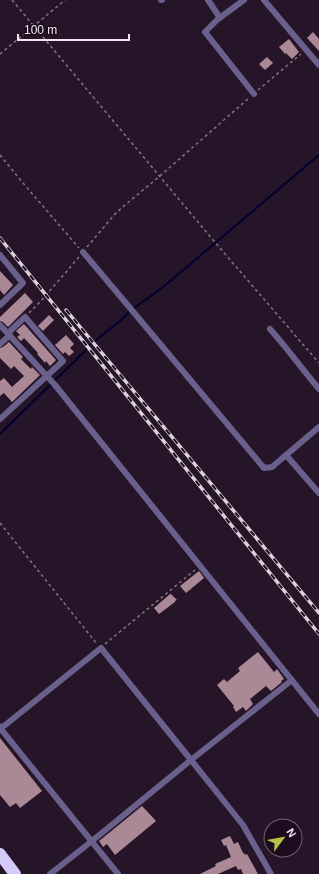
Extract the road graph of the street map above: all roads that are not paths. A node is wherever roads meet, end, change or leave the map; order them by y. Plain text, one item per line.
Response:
1 (208, 0) edge
2 (244, 0) edge
3 (265, 0) edge
4 (220, 18) junction
5 (319, 65) edge
6 (254, 94) road end
7 (83, 252) road end
8 (0, 255) edge
9 (0, 305) edge
10 (0, 325) edge
11 (270, 329) dead end
12 (9, 334) junction
13 (0, 344) edge
14 (48, 377) junction
15 (319, 389) edge
16 (0, 419) edge
17 (319, 427) edge
18 (286, 455) junction
19 (319, 493) edge
20 (292, 680) junction
21 (319, 714) edge
22 (0, 728) edge
23 (191, 760) junction
24 (92, 841) junction
25 (0, 854) edge
26 (15, 874) edge
27 (50, 874) edge
28 (118, 874) edge
29 (271, 874) edge

1 - 4 street
2 - 4 street
3 - 5 street
4 - 6 street
7 - 18 street
8 - 9 street
10 - 12 street
11 - 15 street
12 - 13 street
12 - 14 street
12 - 14 street
14 - 16 street
14 - 20 street
17 - 18 street
18 - 19 street
20 - 21 street
20 - 23 street
22 - 23 street
22 - 24 street
23 - 24 street
23 - 29 street
24 - 27 street
24 - 28 street
25 - 26 highway

